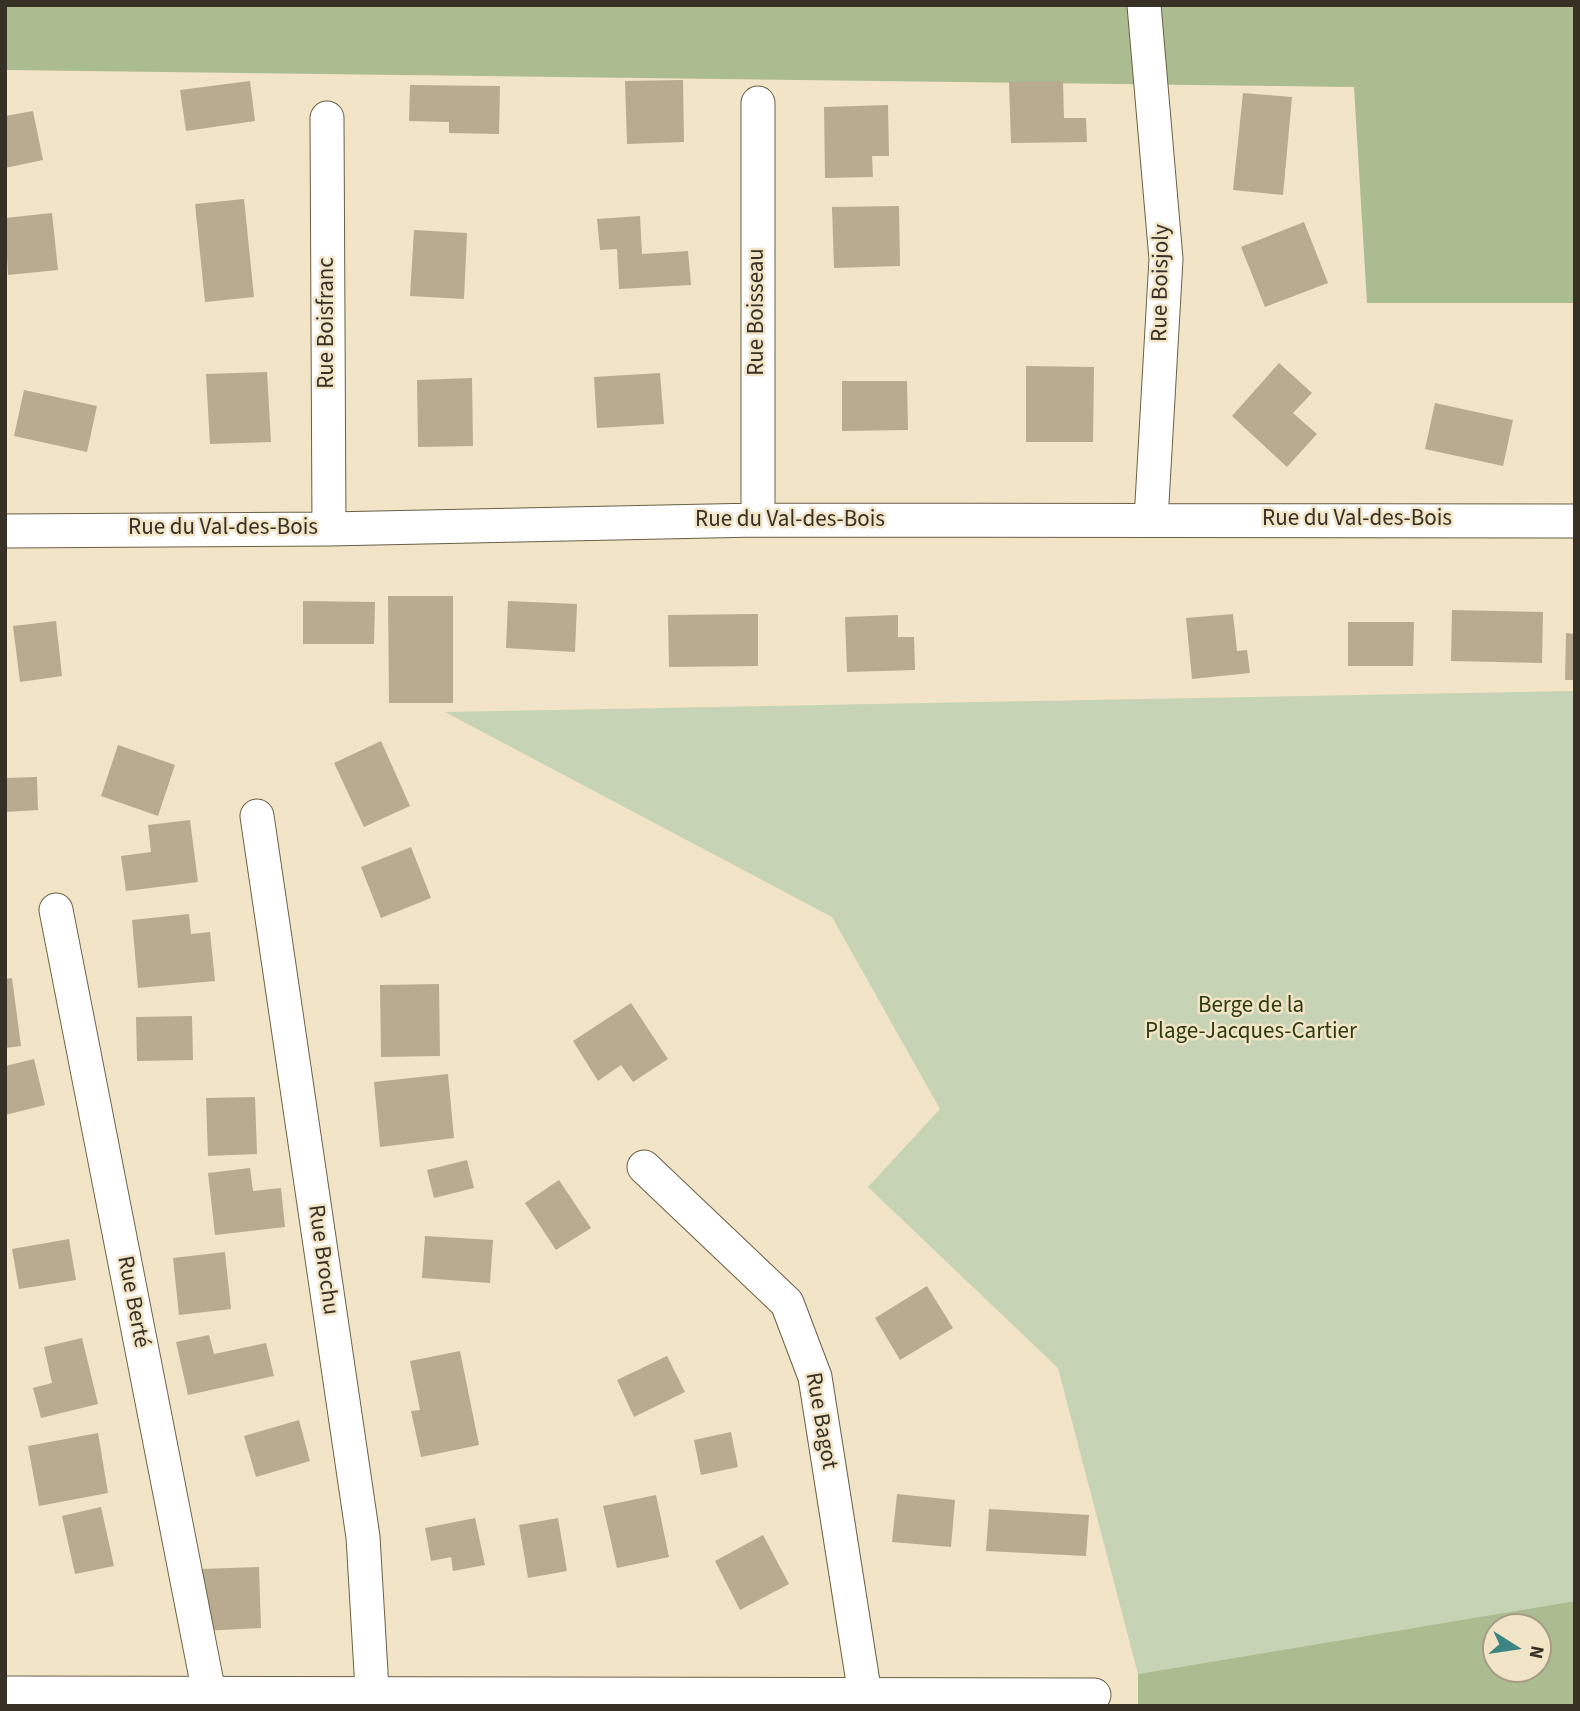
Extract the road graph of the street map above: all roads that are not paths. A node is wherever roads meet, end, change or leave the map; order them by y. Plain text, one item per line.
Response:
1 (1144, 5) edge
2 (758, 103) dead end
3 (327, 118) dead end
4 (758, 520) junction
5 (1151, 520) junction
6 (1575, 521) edge
7 (329, 528) junction
8 (5, 531) edge
9 (257, 816) dead end
10 (56, 910) dead end
11 (644, 1167) dead end
12 (5, 1693) edge
13 (209, 1693) junction
14 (865, 1695) junction
15 (1094, 1695) dead end
16 (373, 1700) edge

1 - 5 street, Rue Boisjoly
2 - 4 street, Rue Boisseau
3 - 7 street, Rue Boisfranc
4 - 5 street, Rue du Val-des-Bois
4 - 7 street, Rue du Val-des-Bois
5 - 6 street, Rue du Val-des-Bois
7 - 8 street, Rue du Val-des-Bois
9 - 16 street, Rue Brochu
10 - 13 street, Rue Berté
11 - 14 street, Rue Bagot
12 - 13 street
13 - 16 street
14 - 15 street
14 - 16 street

